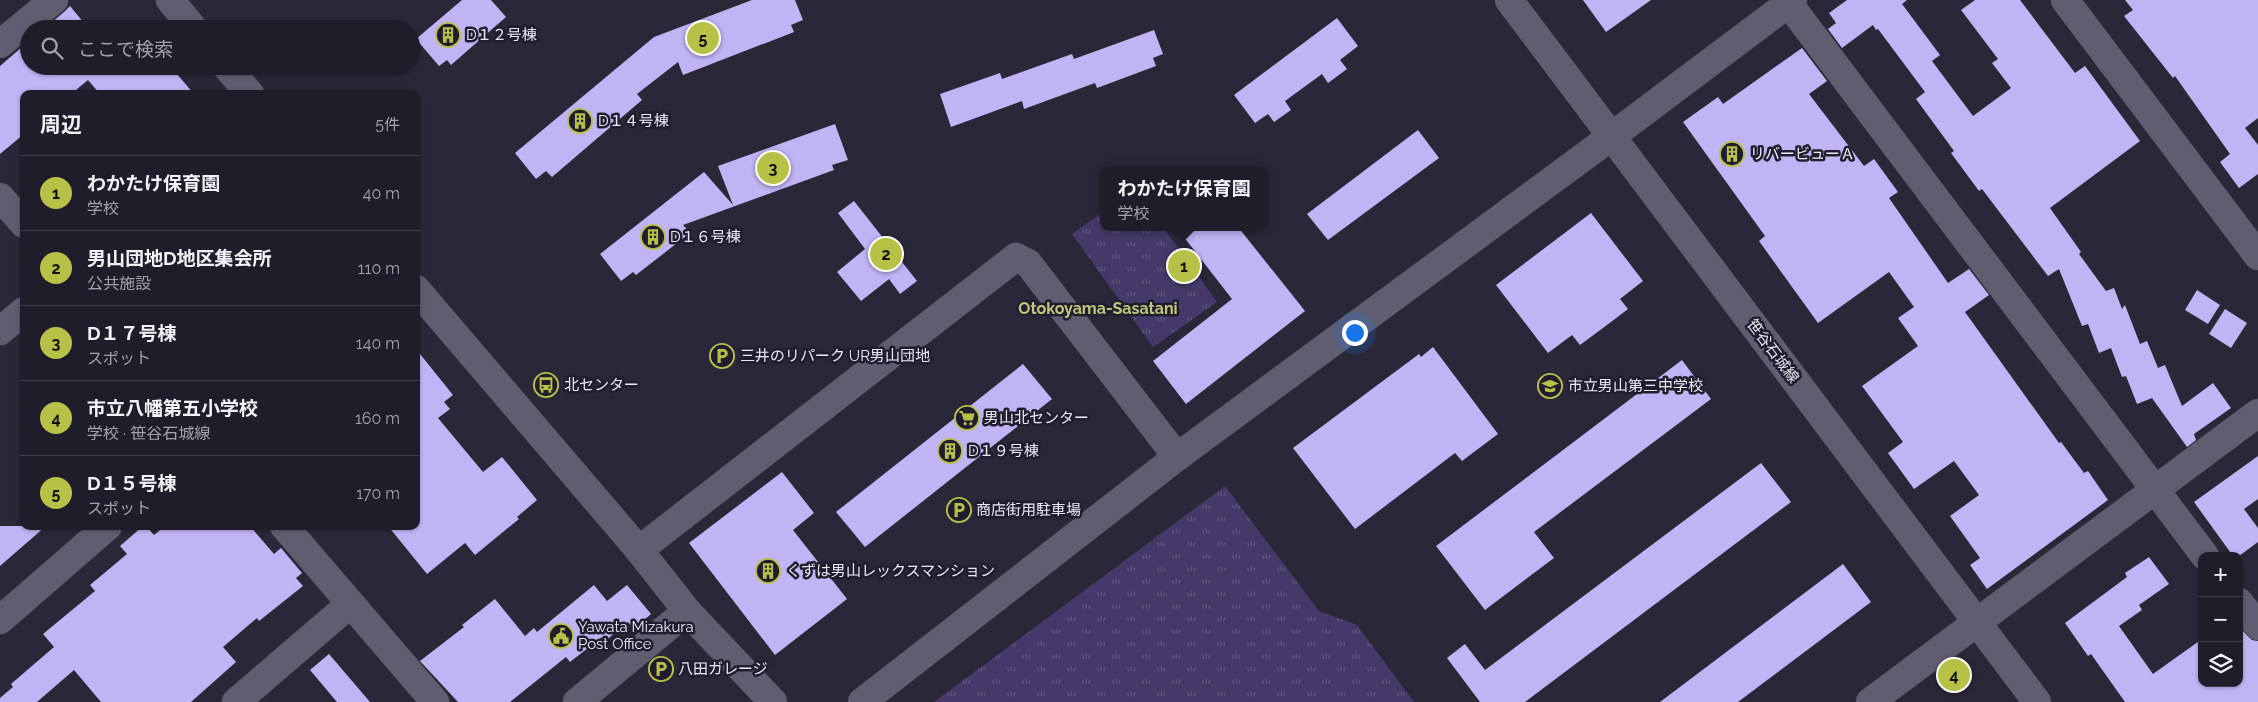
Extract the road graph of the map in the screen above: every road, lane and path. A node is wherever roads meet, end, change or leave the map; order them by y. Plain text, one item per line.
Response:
1 (54, 0) edge
2 (170, 0) edge
3 (1509, 0) edge
4 (2065, 0) edge
5 (1789, 1) edge
6 (29, 20) edge
7 (187, 20) edge
8 (20, 28) edge
9 (0, 44) edge
10 (234, 75) edge
11 (247, 90) edge
12 (1612, 136) junction
13 (0, 197) edge
14 (20, 220) edge
15 (2258, 256) edge
16 (420, 294) edge
17 (20, 314) edge
18 (0, 331) edge
19 (2258, 413) edge
20 (1177, 457) junction
21 (2155, 490) junction
22 (103, 530) edge
23 (287, 530) edge
24 (639, 550) junction
25 (2202, 552) edge
26 (350, 604) junction
27 (2243, 607) edge
28 (686, 611) junction
29 (0, 620) edge
30 (1976, 623) junction
31 (2258, 626) edge
32 (236, 702) edge
33 (435, 702) edge
34 (577, 702) edge
35 (772, 702) edge
36 (862, 702) edge
37 (1870, 702) edge
38 (2037, 702) edge

1 - 6 street
2 - 7 street
3 - 12 street, 笹谷石城線
4 - 15 street
5 - 12 street
5 - 21 street
8 - 9 street
10 - 11 street
12 - 20 street
12 - 30 street, 笹谷石城線
13 - 14 street
16 - 24 street
17 - 18 street
19 - 21 street
20 - 24 street
20 - 36 street
21 - 25 street
21 - 30 street
22 - 29 street
23 - 26 street
24 - 28 street
26 - 32 street
26 - 33 street
27 - 31 street
28 - 34 street
28 - 35 street
30 - 37 street
30 - 38 street, 笹谷石城線

